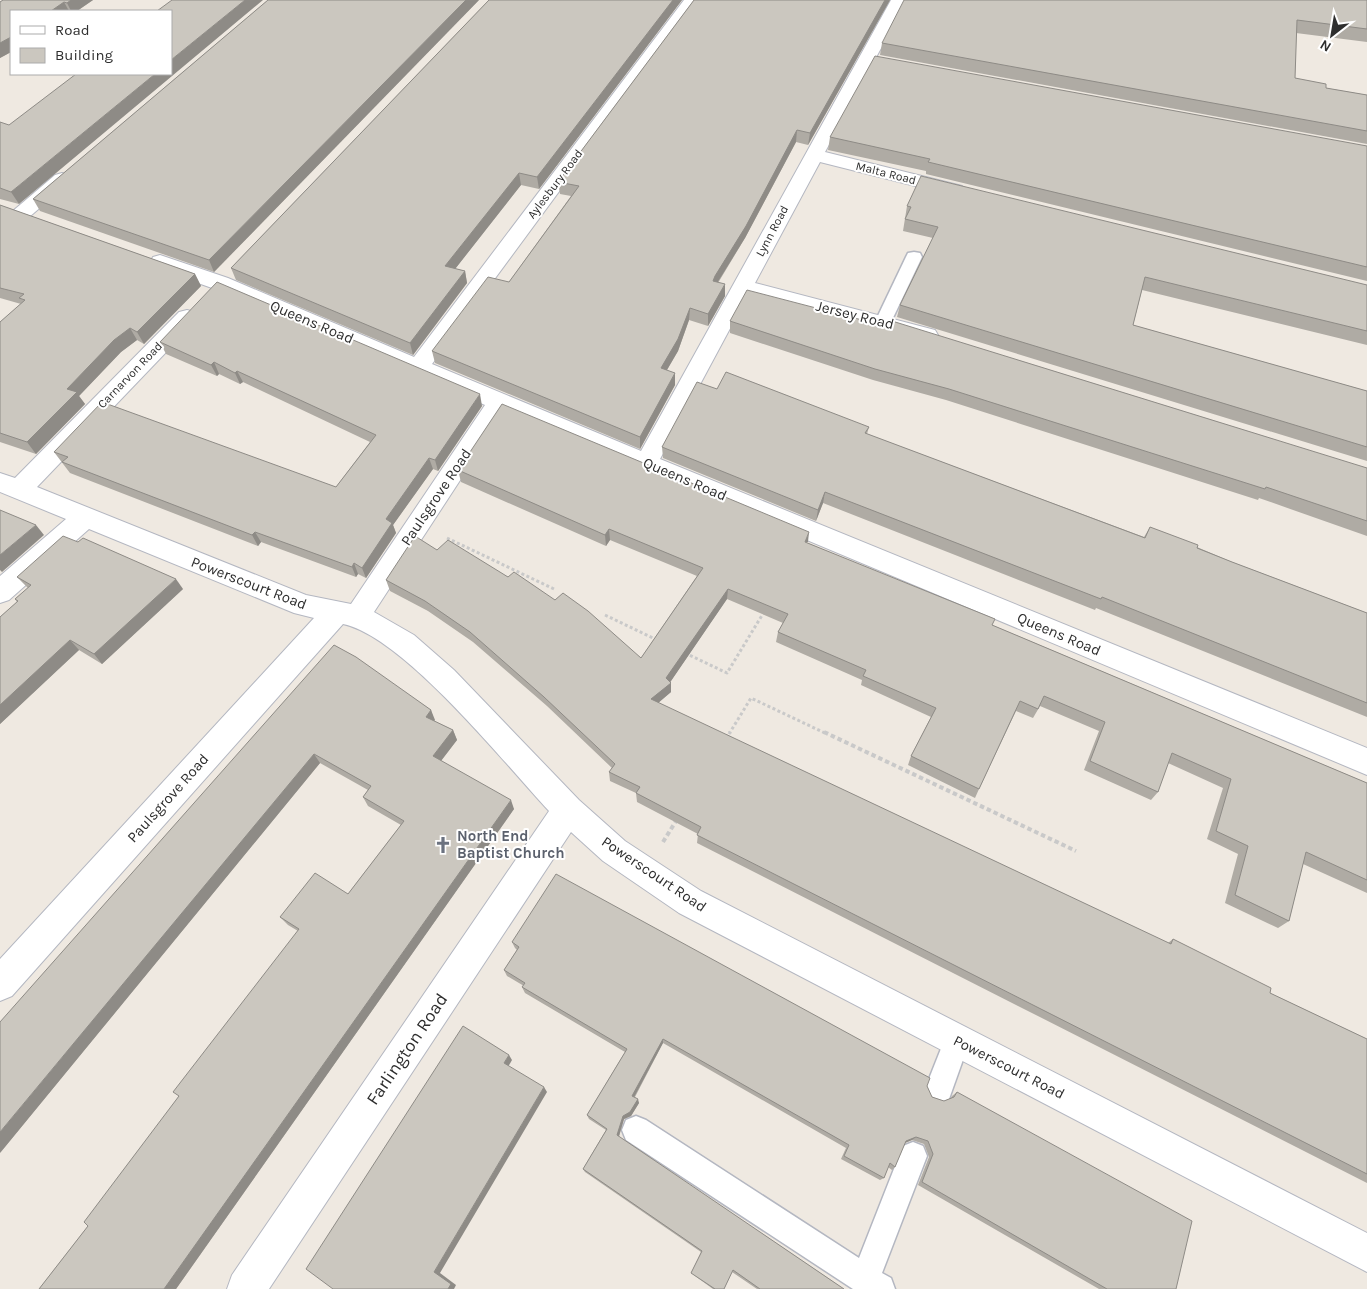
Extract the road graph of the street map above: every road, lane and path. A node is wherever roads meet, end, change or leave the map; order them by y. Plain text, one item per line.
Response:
1 (692, 0) edge
2 (899, 0) edge
3 (813, 156) junction
4 (74, 170) edge
5 (978, 196) edge
6 (0, 206) edge
7 (138, 254) edge
8 (914, 257) dead end
9 (742, 287) junction
10 (215, 288) junction
11 (882, 322) junction
12 (944, 340) edge
13 (418, 368) junction
14 (499, 402) junction
15 (646, 463) junction
16 (10, 486) edge
17 (86, 517) junction
18 (418, 524) junction
19 (554, 589) dead end
20 (0, 592) edge
21 (768, 606) edge
22 (347, 614) junction
23 (605, 615) dead end
24 (666, 644) edge
25 (684, 653) edge
26 (723, 744) edge
27 (1367, 762) edge
28 (568, 810) junction
29 (1076, 851) dead end
30 (0, 984) edge
31 (957, 1040) junction
32 (939, 1088) dead end
33 (636, 1130) dead end
34 (913, 1156) edge
35 (1367, 1253) edge
36 (872, 1284) edge
37 (252, 1287) edge

1 - 13 street, Aylesbury Road
2 - 3 street, Lynn Road
3 - 5 street, Malta Road
3 - 9 street, Lynn Road
4 - 6 street
7 - 10 street, Queens Road
8 - 11 lane
9 - 11 street, Jersey Road
9 - 15 street, Lynn Road
10 - 13 street, Queens Road
10 - 16 street, Carnarvon Road
11 - 12 street, Jersey Road
13 - 14 street, Queens Road
14 - 15 street, Queens Road
14 - 18 street, Paulsgrove Road
15 - 27 street, Queens Road
16 - 17 street, Powerscourt Road
17 - 20 street
17 - 22 street, Powerscourt Road
18 - 19 path
18 - 22 street, Paulsgrove Road
21 - 25 path
22 - 28 street, Powerscourt Road
22 - 30 street, Paulsgrove Road
23 - 24 path
26 - 29 path
28 - 31 street, Powerscourt Road
28 - 37 street, Farlington Road
31 - 32 lane
31 - 35 street, Powerscourt Road
33 - 36 lane
34 - 36 lane

